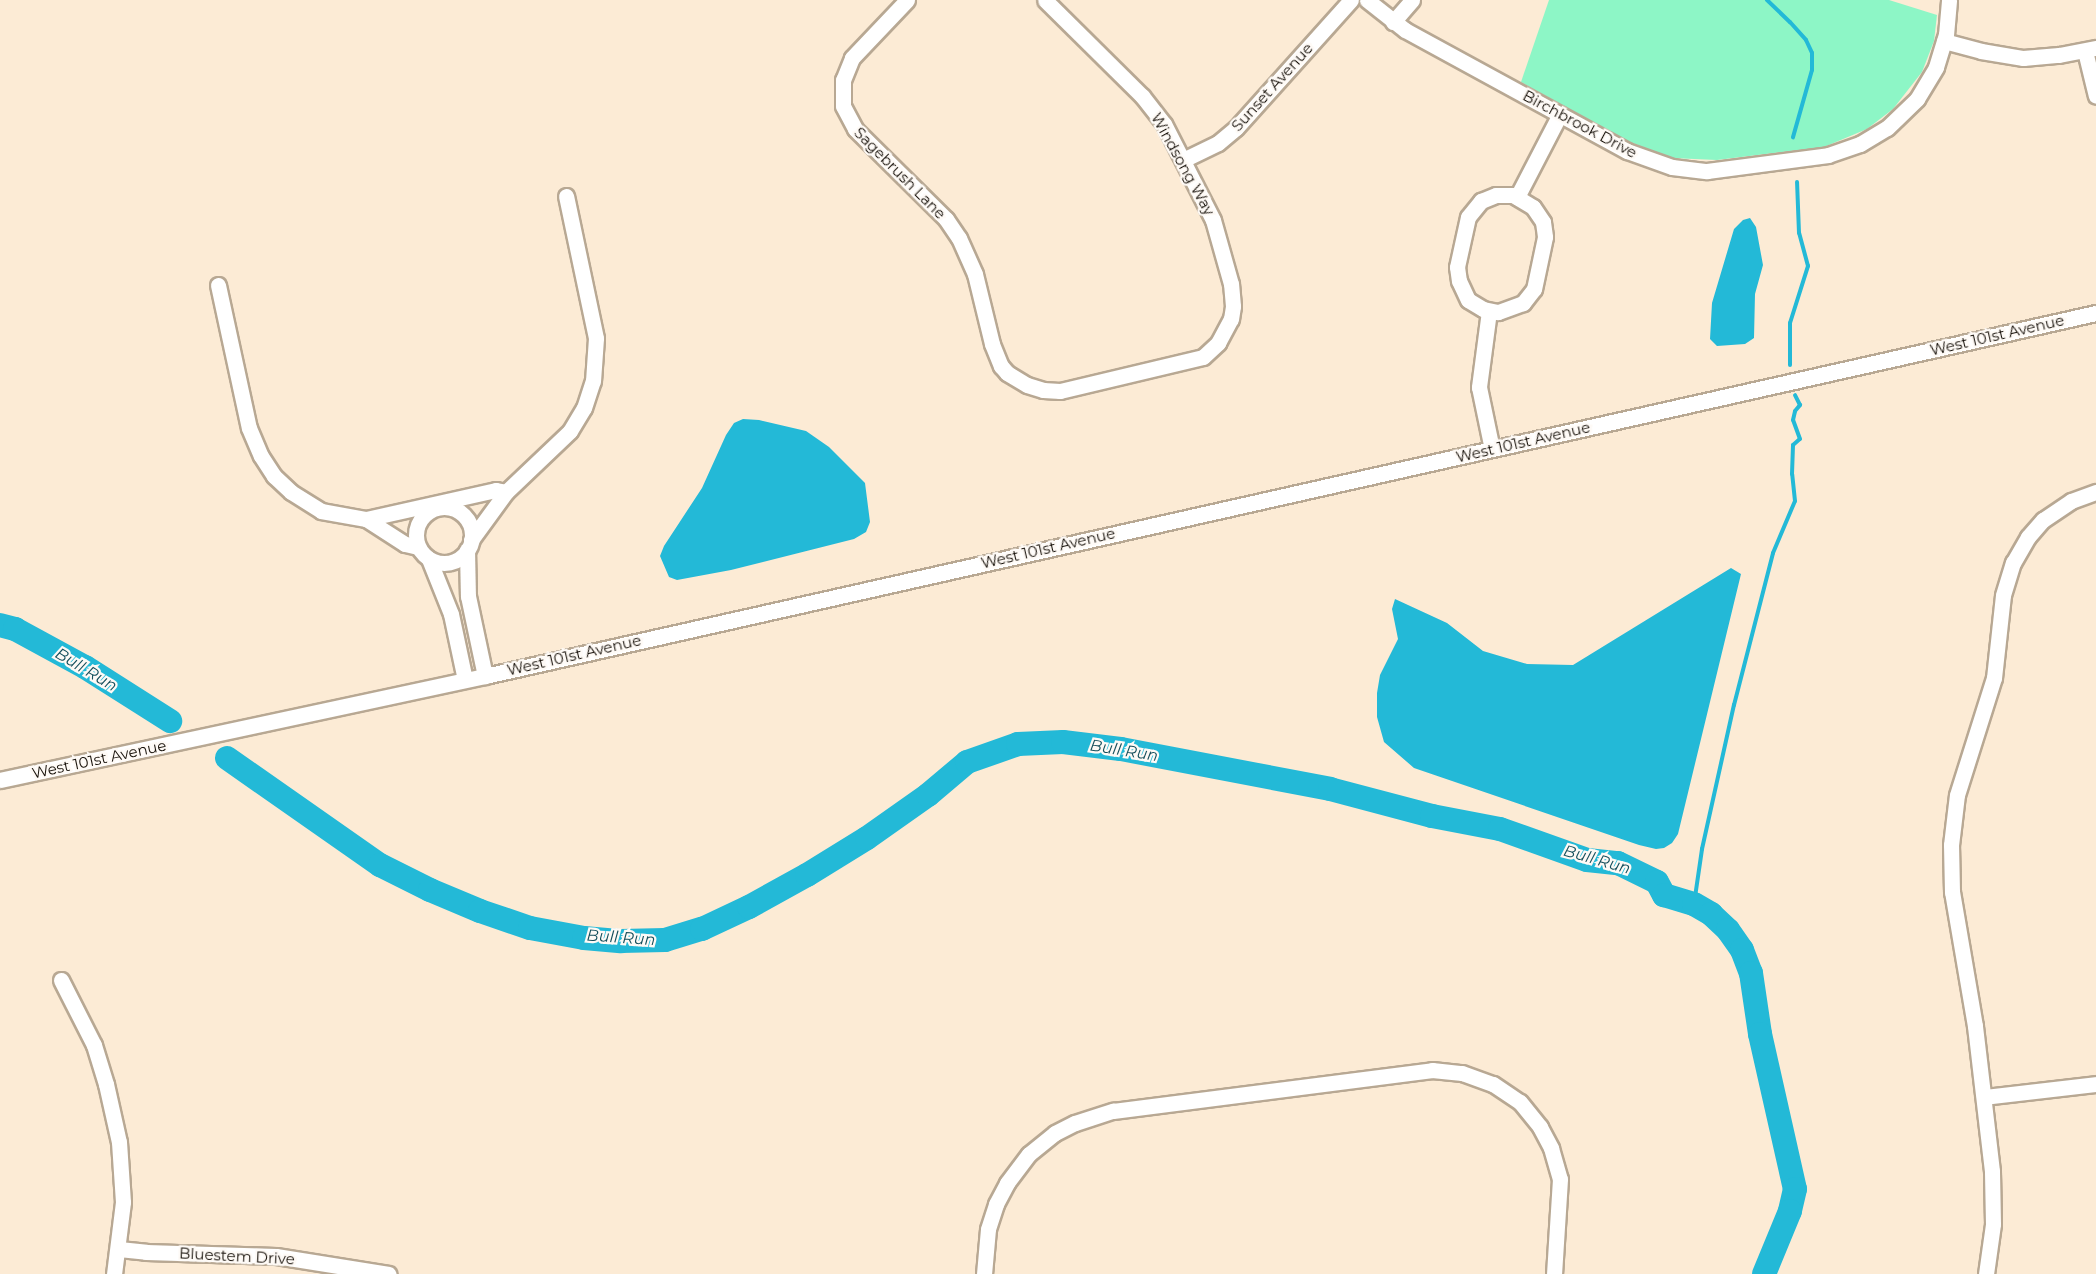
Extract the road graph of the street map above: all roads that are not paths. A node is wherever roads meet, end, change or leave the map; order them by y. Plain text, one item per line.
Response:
1 (907, 0) edge
2 (1045, 0) edge
3 (1351, 0) edge
4 (1367, 0) edge
5 (1412, 0) edge
6 (1949, 0) edge
7 (1393, 22) junction
8 (1944, 41) junction
9 (2090, 49) edge
10 (2096, 96) edge
11 (1560, 114) junction
12 (1183, 160) junction
13 (566, 196) dead end
14 (1517, 197) junction
15 (218, 285) dead end
16 (1489, 311) junction
17 (2096, 313) edge
18 (1225, 332) joint
19 (1492, 449) junction
20 (506, 492) junction
21 (2096, 492) edge
22 (435, 506) junction
23 (366, 519) junction
24 (469, 545) junction
25 (418, 547) junction
26 (429, 559) junction
27 (485, 676) junction
28 (465, 680) junction
29 (0, 780) edge
30 (61, 981) dead end
31 (2096, 1084) edge
32 (1984, 1097) junction
33 (120, 1249) junction
34 (114, 1274) edge
35 (388, 1274) edge
36 (984, 1274) edge
37 (1554, 1274) edge
38 (1986, 1274) edge

1 - 18 street, Sagebrush Lane
2 - 12 street, Windsong Way
3 - 12 street, Sunset Avenue
4 - 7 street, Birchbrook Drive
5 - 7 street
6 - 8 street, Birchbrook Drive
7 - 11 street, Birchbrook Drive
8 - 9 street
8 - 11 street, Birchbrook Drive
9 - 10 street
11 - 14 street
12 - 18 street, Windsong Way
13 - 20 street
14 - 16 street
14 - 16 street
15 - 23 street
16 - 19 street
17 - 19 street, West 101st Avenue
19 - 27 street, West 101st Avenue
20 - 22 street
20 - 24 street
21 - 32 street
22 - 23 street
22 - 24 street
22 - 25 street
23 - 25 street
24 - 26 street
24 - 27 street
25 - 26 street
26 - 28 street
27 - 28 street, West 101st Avenue
28 - 29 street, West 101st Avenue
30 - 33 street
31 - 32 street
32 - 38 street
33 - 34 street
33 - 35 street, Bluestem Drive
36 - 37 street

